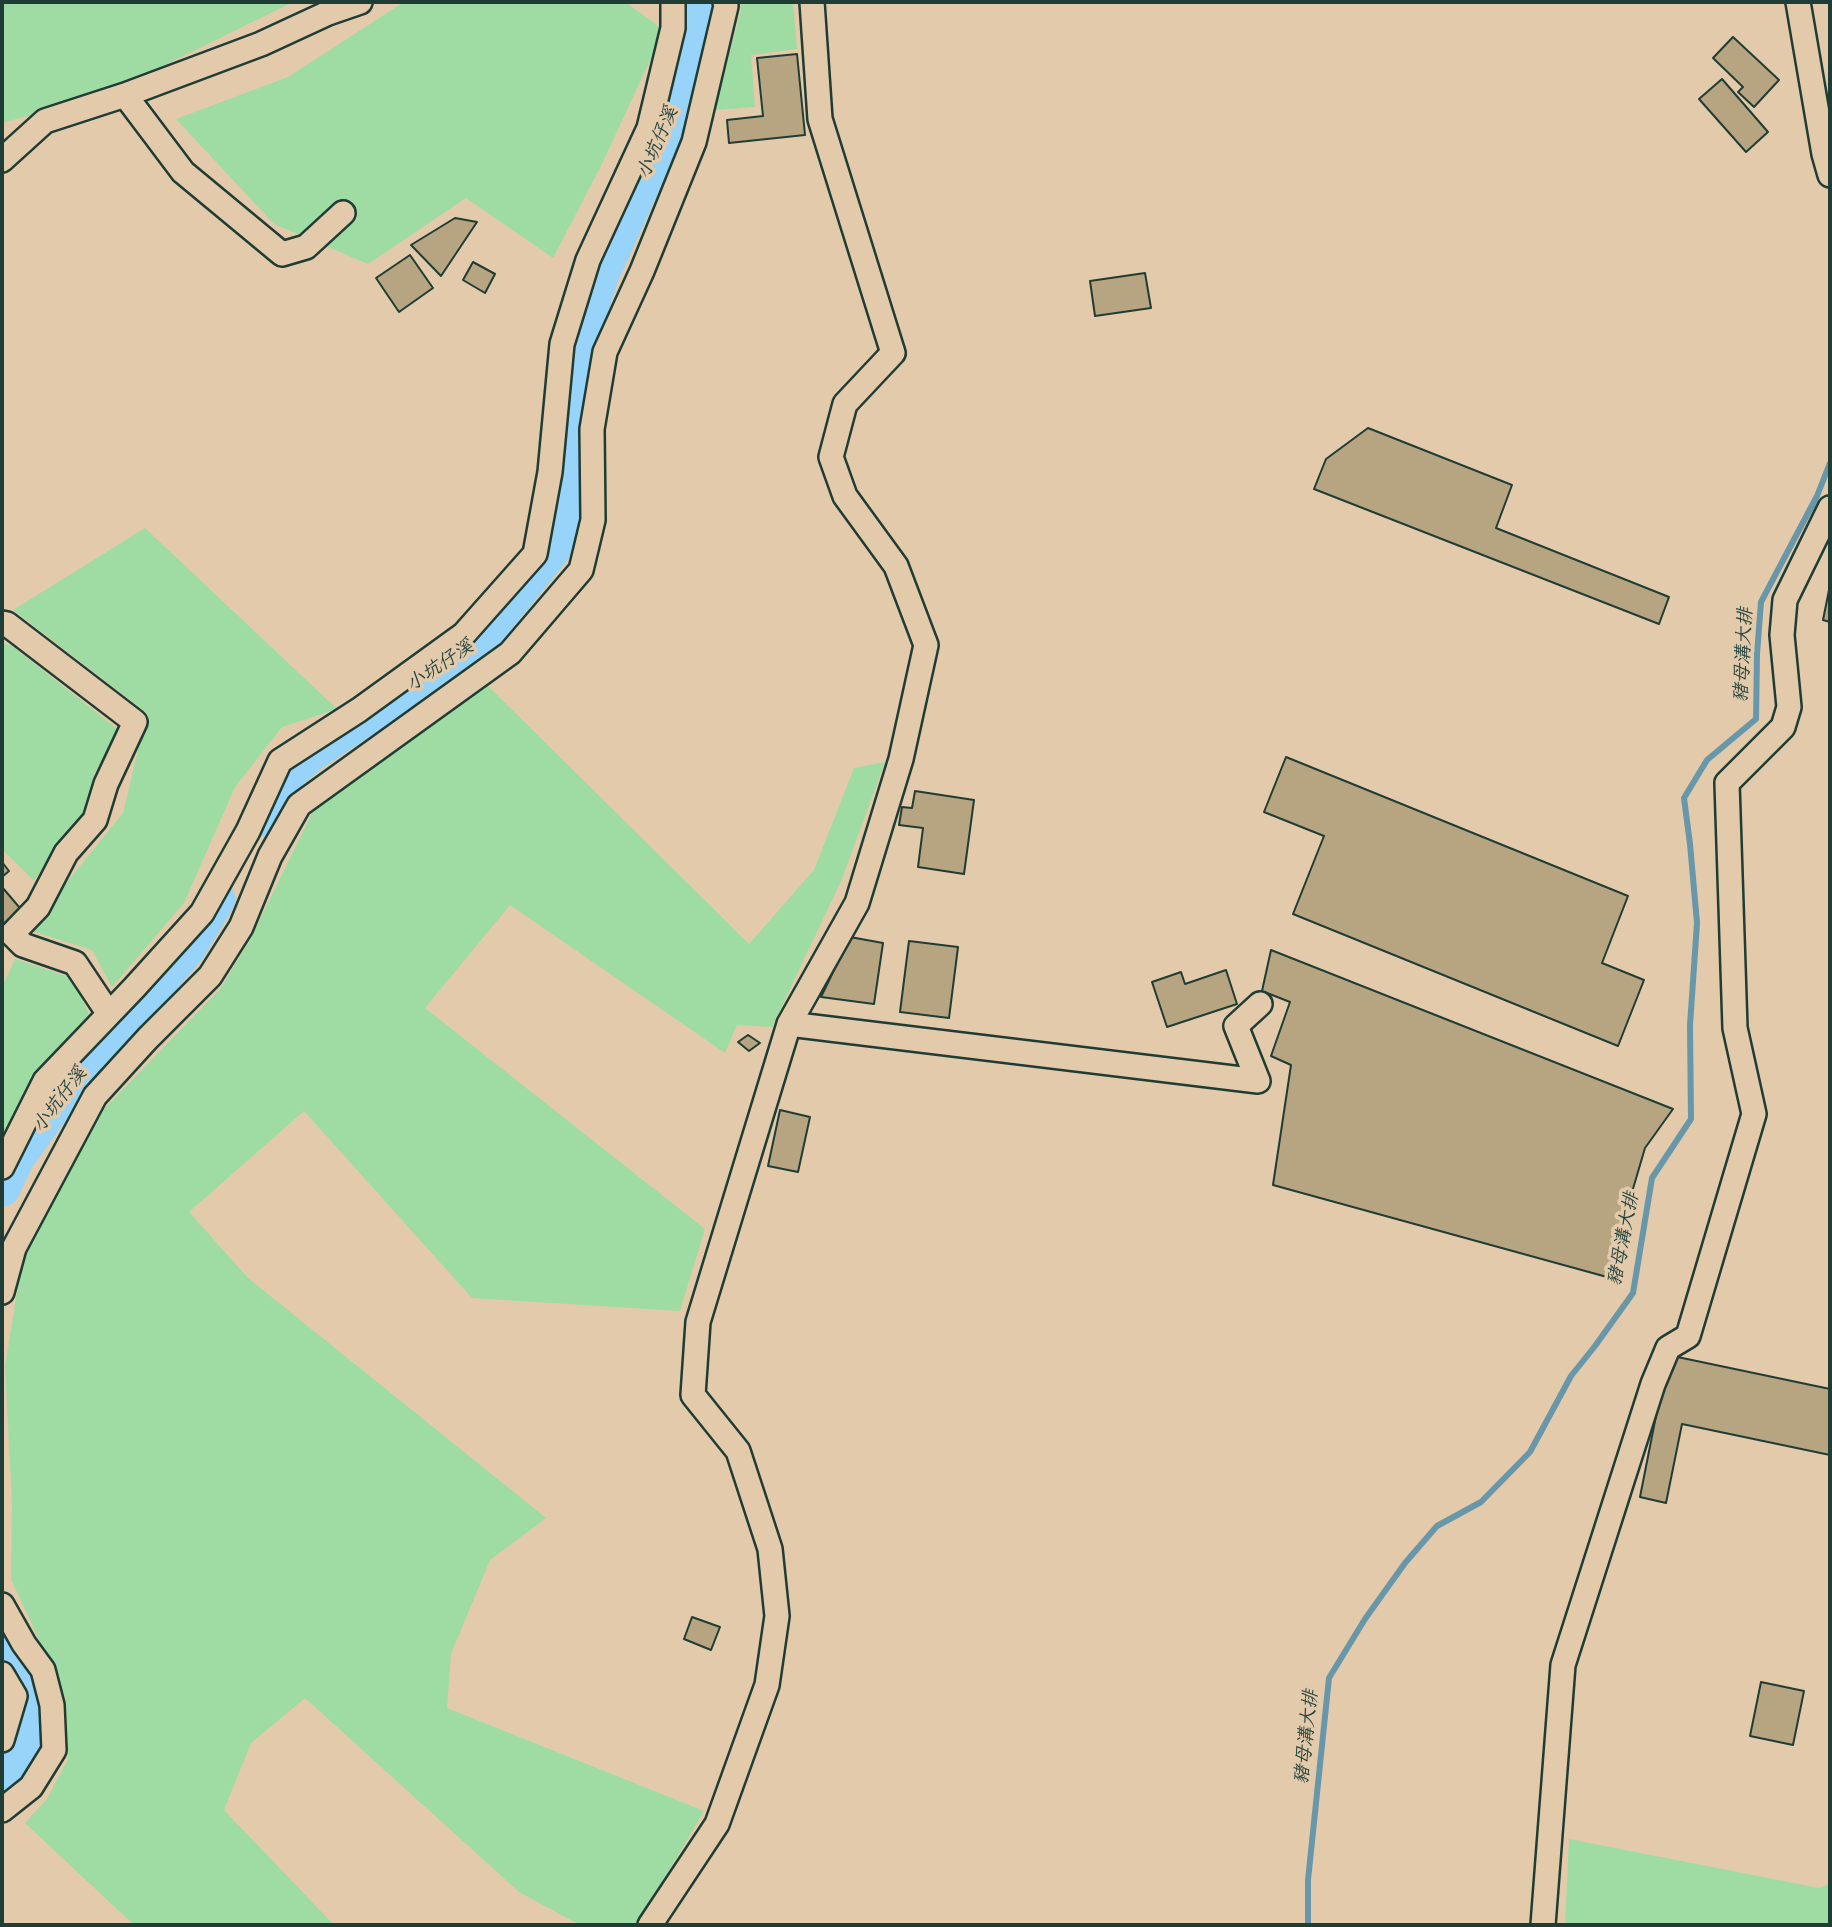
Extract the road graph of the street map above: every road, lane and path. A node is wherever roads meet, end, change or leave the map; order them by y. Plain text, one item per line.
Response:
1 (360, 2) edge
2 (673, 2) edge
3 (726, 2) edge
4 (812, 2) edge
5 (1798, 2) edge
6 (125, 95) junction
7 (2, 160) edge
8 (1830, 175) edge
9 (343, 213) dead end
10 (1830, 508) edge
11 (2, 623) edge
12 (1260, 1004) dead end
13 (109, 1014) junction
14 (789, 1024) junction
15 (2, 1167) edge
16 (2, 1292) edge
17 (2, 1605) edge
18 (2, 1674) edge
19 (2, 1740) edge
20 (2, 1810) edge
21 (650, 1925) edge
22 (1543, 1925) edge

1 - 6 street
2 - 13 street
3 - 16 street
4 - 14 street
5 - 8 street
6 - 7 street
6 - 9 street
10 - 22 street
11 - 13 street
12 - 14 street
13 - 15 street
14 - 21 street
17 - 20 street
18 - 19 street

